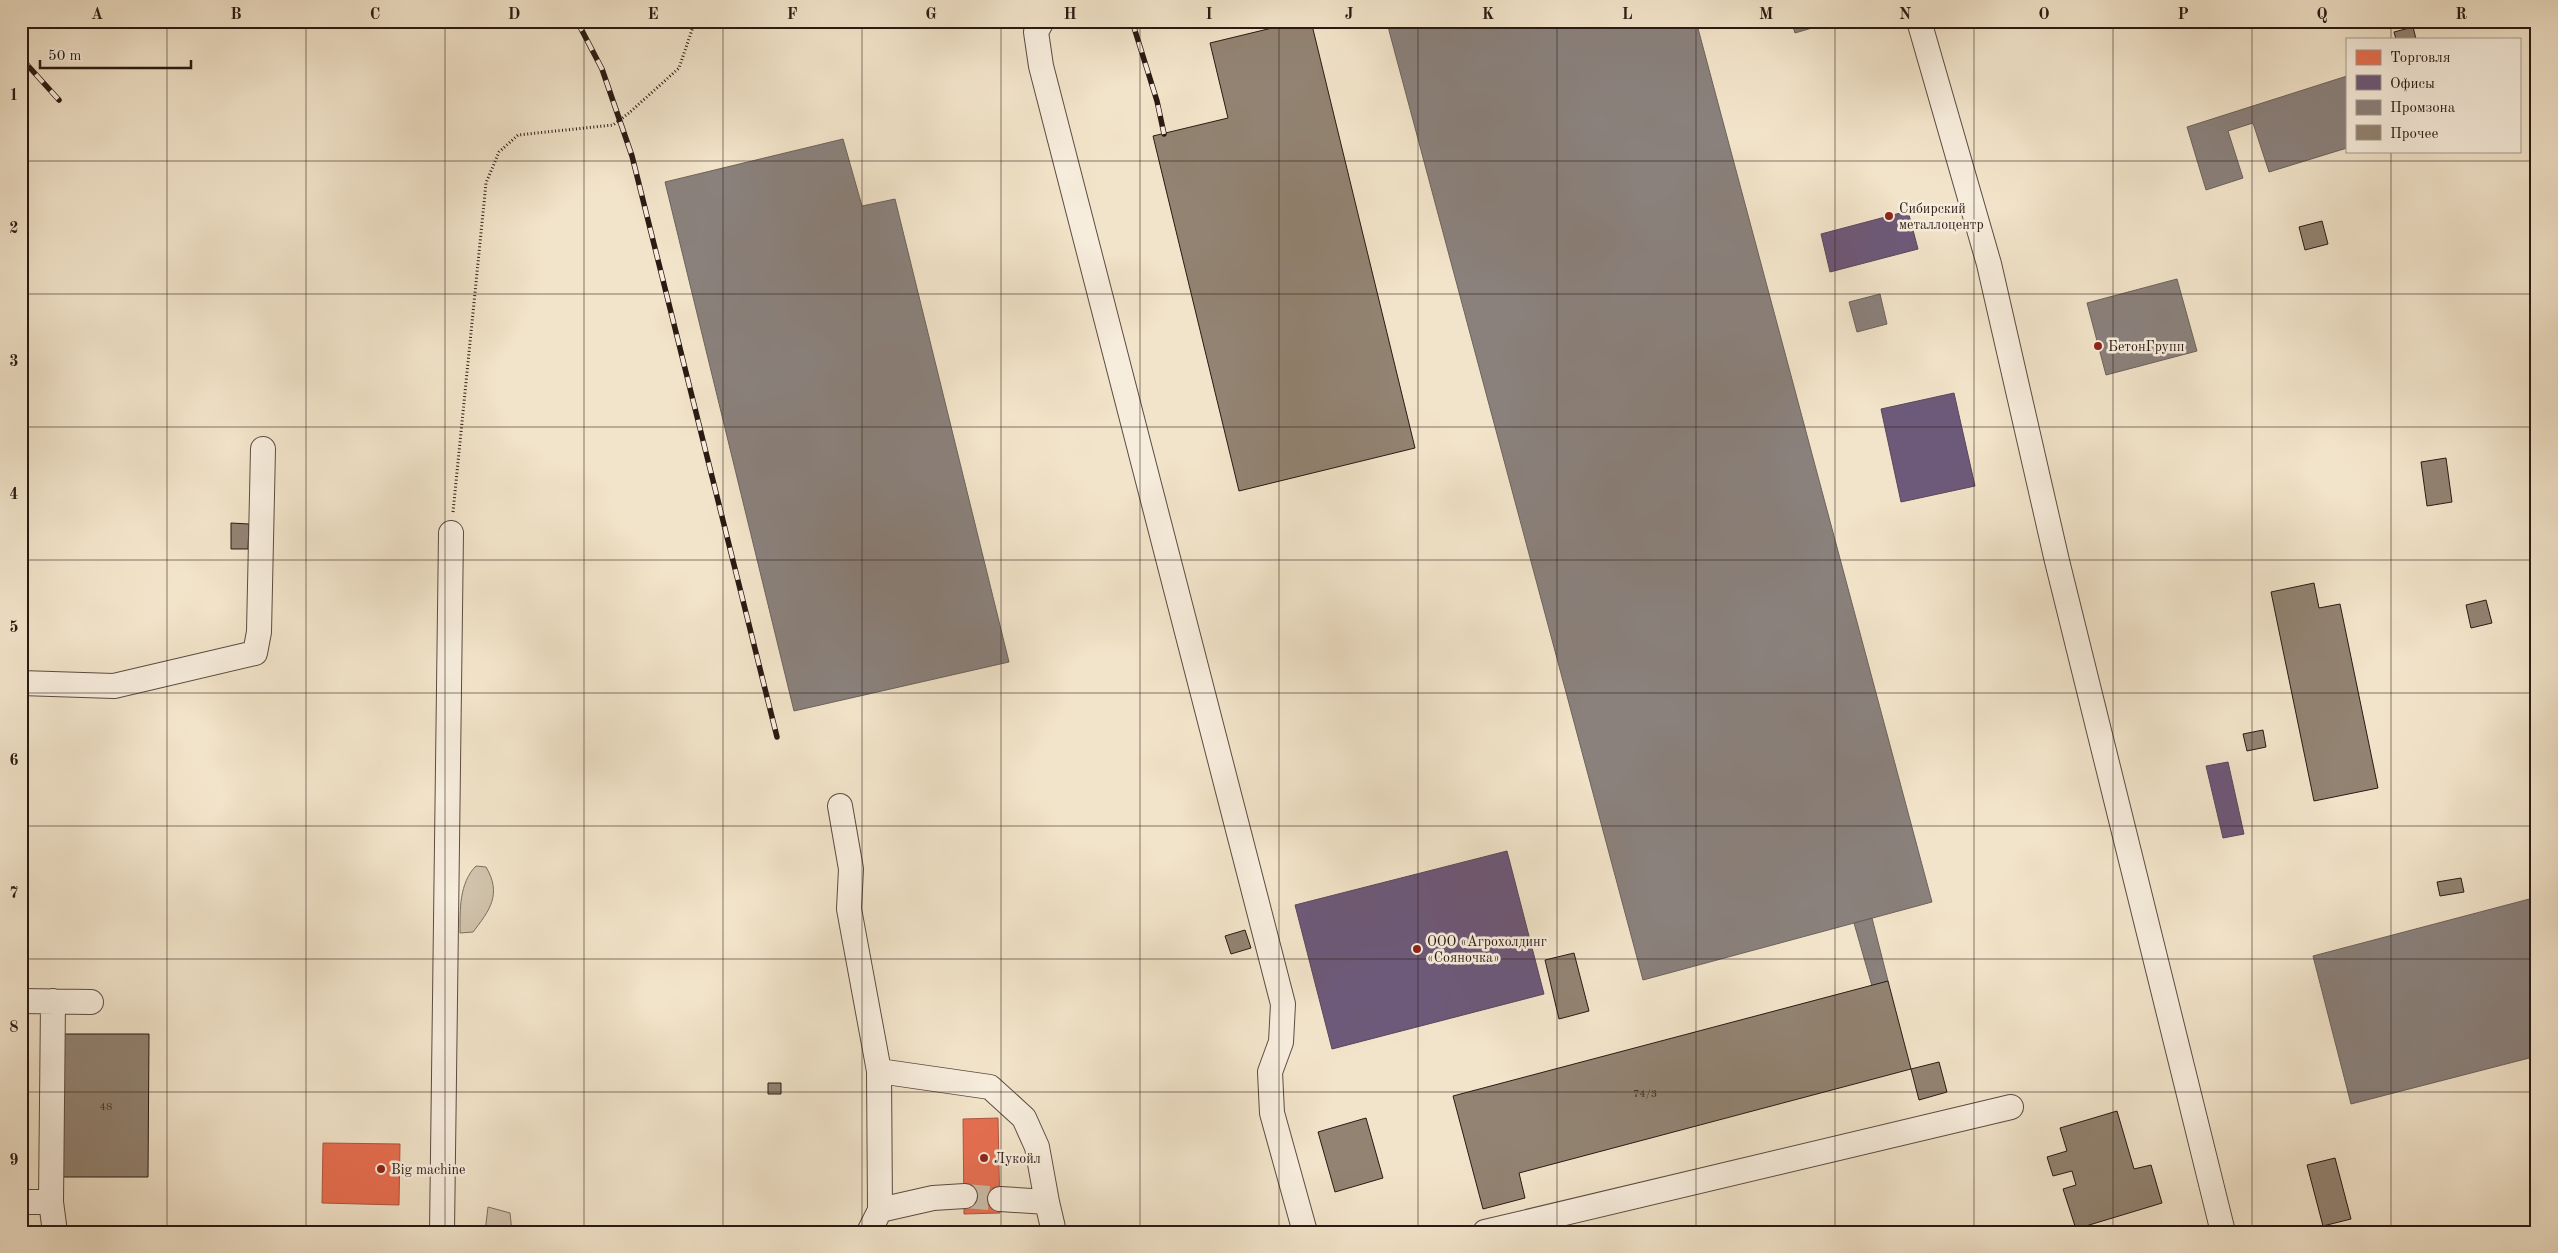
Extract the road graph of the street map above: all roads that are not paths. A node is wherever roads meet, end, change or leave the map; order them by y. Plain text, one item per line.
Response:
1 (1042, 21) edge
2 (1919, 21) edge
3 (263, 449) dead end
4 (451, 533) road end
5 (21, 683) edge
6 (840, 806) dead end
7 (21, 1001) edge
8 (52, 1001) junction
9 (91, 1002) dead end
10 (879, 1071) junction
11 (2011, 1107) dead end
12 (965, 1196) tunnel mouth
13 (1000, 1199) tunnel mouth
14 (21, 1202) edge
15 (51, 1202) junction
16 (1047, 1202) junction
17 (880, 1210) junction
18 (55, 1232) edge
19 (442, 1232) edge
20 (869, 1232) edge
21 (1054, 1232) edge
22 (1305, 1232) edge
23 (1484, 1232) edge
24 (2223, 1232) edge

1 - 22 lane
2 - 24 lane
3 - 5 lane
4 - 19 lane
6 - 10 lane
7 - 8 lane
8 - 9 lane
8 - 15 lane
10 - 16 lane
10 - 17 lane
11 - 23 lane
12 - 17 lane
13 - 16 lane
14 - 15 lane
15 - 18 lane
16 - 21 lane
17 - 20 lane

